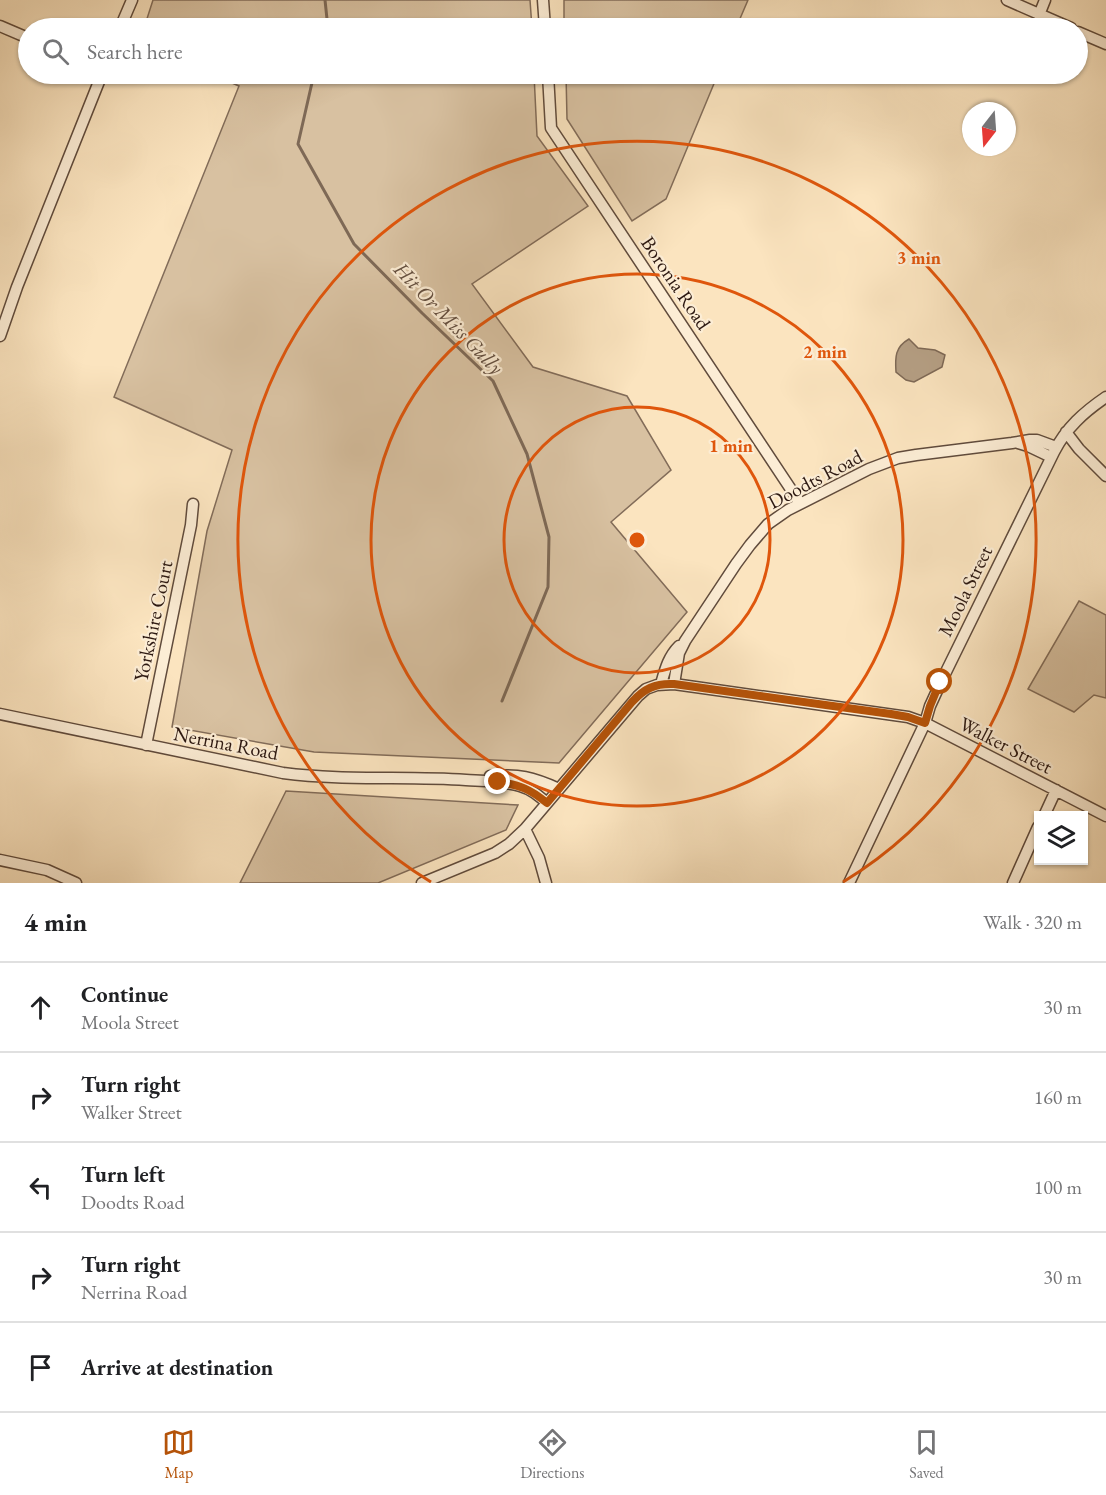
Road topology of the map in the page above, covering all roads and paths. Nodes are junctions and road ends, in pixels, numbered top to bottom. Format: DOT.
graph roads {
  1 [pos="132,0"];
  2 [pos="543,0"];
  3 [pos="1007,0"];
  4 [pos="1045,0"];
  5 [pos="1039,15"];
  6 [pos="124,18"];
  7 [pos="544,18"];
  8 [pos="1046,18"];
  9 [pos="0,26"];
  10 [pos="18,34"];
  11 [pos="1088,37"];
  12 [pos="1106,44"];
  13 [pos="98,84"];
  14 [pos="549,84"];
  15 [pos="0,336"];
  16 [pos="1106,397"];
  17 [pos="1066,432"];
  18 [pos="1012,443"];
  19 [pos="1056,447"];
  20 [pos="1051,457"];
  21 [pos="1106,476"];
  22 [pos="800,503"];
  23 [pos="193,504"];
  24 [pos="689,634"];
  25 [pos="662,684"];
  26 [pos="674,684"];
  27 [pos="0,714"];
  28 [pos="925,723"];
  29 [pos="146,745"];
  30 [pos="448,779"];
  31 [pos="559,789"];
  32 [pos="1056,790"];
  33 [pos="547,803"];
  34 [pos="1046,811"];
  35 [pos="1106,816"];
  36 [pos="525,829"];
  37 [pos="1034,836"];
  38 [pos="0,860"];
  39 [pos="76,883"];
  40 [pos="422,883"];
  41 [pos="546,883"];
  42 [pos="849,883"];
  43 [pos="1012,883"];
  1 -- 6 [label="street"];
  2 -- 7 [label="street"];
  3 -- 5 [label="street"];
  4 -- 5 [label="street"];
  5 -- 8 [label="street"];
  9 -- 10 [label="street"];
  11 -- 12 [label="street"];
  13 -- 15 [label="street"];
  14 -- 22 [label="street, Boronia Road"];
  16 -- 17 [label="street, Moola Street"];
  17 -- 19 [label="street, Moola Street"];
  17 -- 21 [label="street"];
  18 -- 19 [label="street, Doodts Road"];
  18 -- 20 [label="street, Doodts Road"];
  18 -- 22 [label="street, Doodts Road"];
  19 -- 20 [label="street, Moola Street"];
  20 -- 28 [label="street, Moola Street"];
  22 -- 24 [label="street, Doodts Road"];
  23 -- 29 [label="street, Yorkshire Court"];
  24 -- 25 [label="street, Doodts Road"];
  24 -- 26 [label="street, Doodts Road"];
  25 -- 26 [label="street"];
  25 -- 31 [label="street"];
  26 -- 28 [label="street, Walker Street"];
  27 -- 29 [label="street, Nerrina Road"];
  28 -- 32 [label="street, Walker Street"];
  28 -- 42 [label="street, Moola Street"];
  29 -- 30 [label="street, Nerrina Road"];
  30 -- 31 [label="street, Nerrina Road"];
  30 -- 33 [label="street, Nerrina Road"];
  31 -- 33 [label="street"];
  32 -- 34 [label="street"];
  32 -- 35 [label="street, Walker Street"];
  33 -- 36 [label="street"];
  36 -- 40 [label="street"];
  36 -- 41 [label="street"];
  37 -- 43 [label="street"];
  38 -- 39 [label="street"];
}
